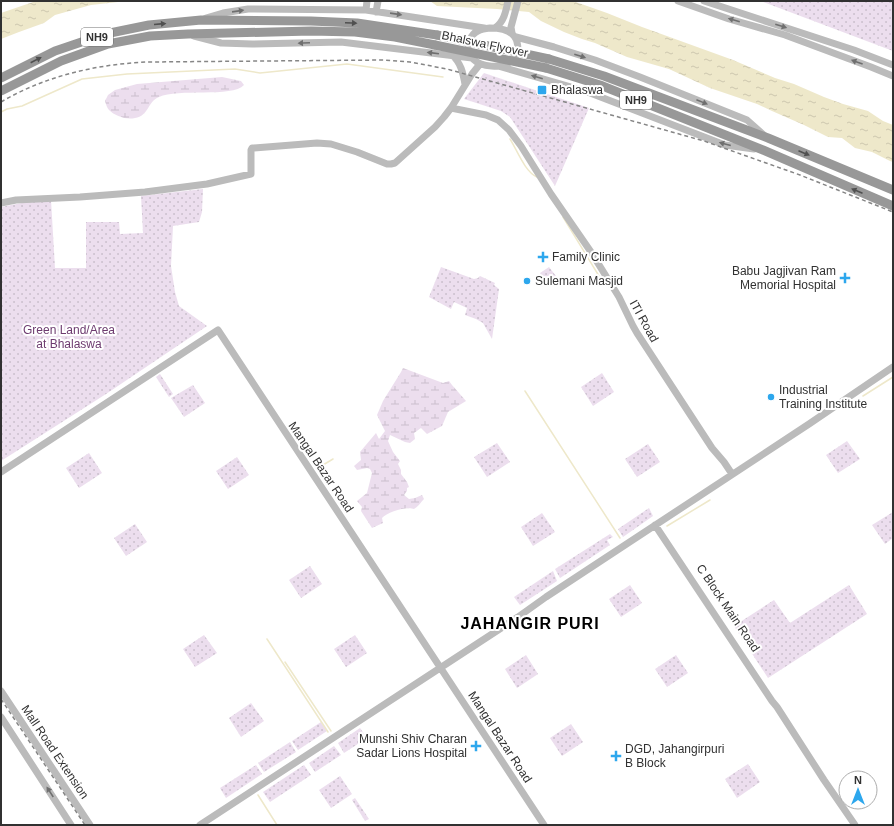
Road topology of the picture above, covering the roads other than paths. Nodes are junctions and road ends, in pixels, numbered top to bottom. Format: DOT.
graph roads {
  1 [pos="367,1"];
  2 [pos="378,1"];
  3 [pos="508,1"];
  4 [pos="518,1"];
  5 [pos="678,1"];
  6 [pos="704,1"];
  7 [pos="723,8"];
  8 [pos="366,10"];
  9 [pos="376,12"];
  10 [pos="720,16"];
  11 [pos="200,20"];
  12 [pos="484,28"];
  13 [pos="495,28"];
  14 [pos="188,34"];
  15 [pos="514,35"];
  16 [pos="452,55"];
  17 [pos="472,58"];
  18 [pos="480,64"];
  19 [pos="893,65"];
  20 [pos="498,66"];
  21 [pos="893,76"];
  22 [pos="1,78"];
  23 [pos="466,84"];
  24 [pos="1,91"];
  25 [pos="451,108"];
  26 [pos="768,138"];
  27 [pos="763,150"];
  28 [pos="893,190"];
  29 [pos="1,203"];
  30 [pos="893,206"];
  31 [pos="893,367"];
  32 [pos="3,470"];
  33 [pos="732,474"];
  34 [pos="656,524"];
  35 [pos="441,668"];
  36 [pos="1,691"];
  37 [pos="1,717"];
  38 [pos="71,825"];
  39 [pos="90,825"];
  40 [pos="200,825"];
  41 [pos="544,825"];
  42 [pos="855,825"];
  1 -- 8 [label="street"];
  2 -- 9 [label="street"];
  3 -- 13 [label="street"];
  4 -- 15 [label="street"];
  5 -- 10 [label="street"];
  6 -- 7 [label="street"];
  7 -- 10 [label="street"];
  7 -- 19 [label="street, one-way"];
  8 -- 9 [label="street"];
  11 -- 8 [label="street, one-way"];
  9 -- 12 [label="street, one-way"];
  21 -- 10 [label="street, one-way"];
  22 -- 11 [label="highway, NH9, one-way"];
  11 -- 26 [label="highway, Bhalswa Flyover / NH9, one-way, bridge"];
  12 -- 13 [label="street"];
  12 -- 17 [label="street"];
  13 -- 15 [label="street"];
  16 -- 14 [label="street, one-way"];
  14 -- 24 [label="highway, NH9"];
  14 -- 27 [label="highway, Bhalswa Flyover / NH9, bridge"];
  15 -- 20 [label="street"];
  15 -- 26 [label="street, one-way"];
  16 -- 17 [label="street"];
  16 -- 23 [label="street"];
  17 -- 18 [label="street"];
  18 -- 20 [label="street"];
  18 -- 23 [label="street"];
  27 -- 20 [label="street, one-way"];
  23 -- 25 [label="street"];
  25 -- 29 [label="street"];
  25 -- 33 [label="street, ITI Road"];
  26 -- 28 [label="highway, Bhalswa Flyover, one-way"];
  30 -- 27 [label="highway, NH9, one-way"];
  31 -- 33 [label="street"];
  32 -- 35 [label="street, Mangal Bazar Road"];
  33 -- 34 [label="street"];
  34 -- 35 [label="street"];
  34 -- 42 [label="street, C Block Main Road"];
  35 -- 40 [label="street"];
  35 -- 41 [label="street, Mangal Bazar Road"];
  36 -- 39 [label="street, Mall Road Extension"];
  38 -- 37 [label="street, Mall Road Extension, one-way"];
}
